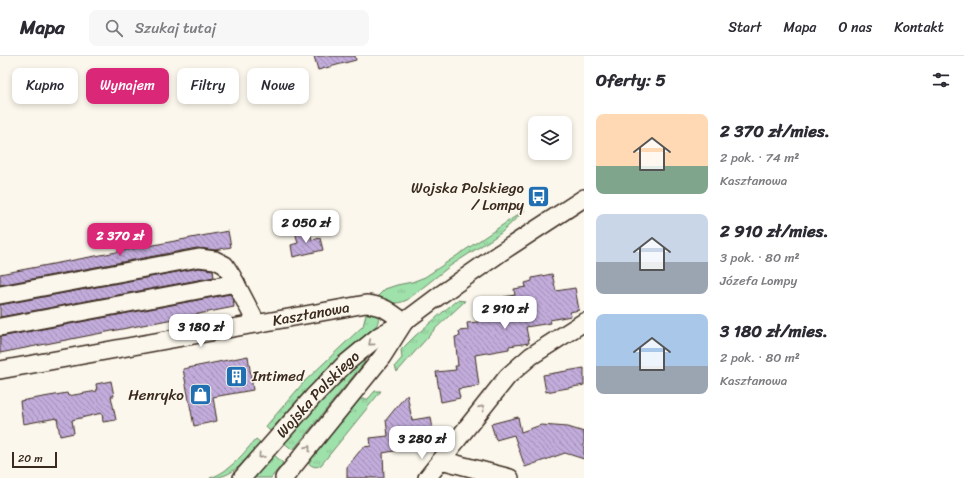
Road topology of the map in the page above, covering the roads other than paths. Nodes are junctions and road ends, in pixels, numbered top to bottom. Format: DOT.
graph roads {
  1 [pos="584,198"];
  2 [pos="236,284"];
  3 [pos="0,295"];
  4 [pos="404,322"];
  5 [pos="584,322"];
  6 [pos="257,324"];
  7 [pos="0,327"];
  8 [pos="0,370"];
  9 [pos="441,460"];
  10 [pos="286,476"];
  11 [pos="242,478"];
  12 [pos="427,478"];
  13 [pos="510,478"];
  1 -- 4 [label="street, Wojska Polskiego"];
  2 -- 3 [label="street"];
  2 -- 6 [label="street"];
  2 -- 7 [label="street"];
  4 -- 6 [label="street, Kasztanowa"];
  10 -- 4 [label="street, Wojska Polskiego, one-way"];
  4 -- 11 [label="street, Wojska Polskiego, one-way"];
  9 -- 5 [label="street, one-way"];
  6 -- 8 [label="street, Kasztanowa"];
  9 -- 12 [label="street"];
  9 -- 13 [label="street"];
}
